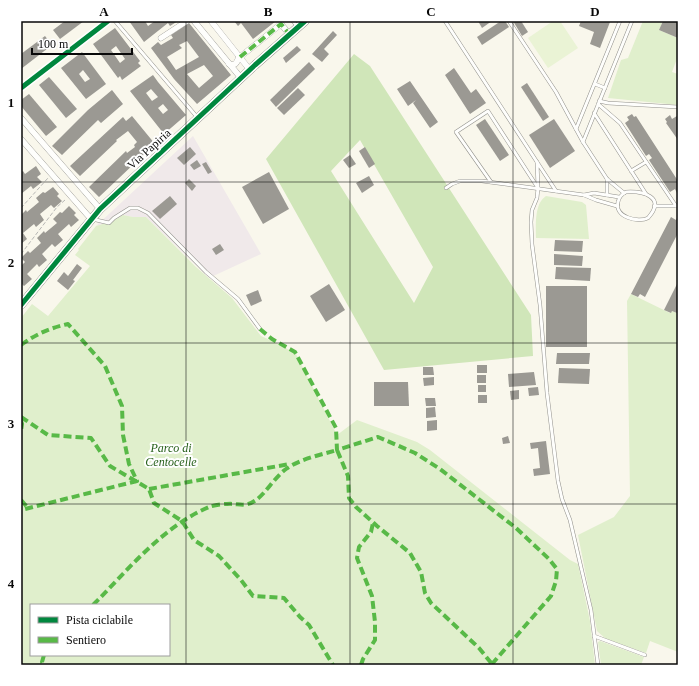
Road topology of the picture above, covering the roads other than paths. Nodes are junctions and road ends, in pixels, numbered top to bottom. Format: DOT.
graph roads {
  1 [pos="108,21"];
  2 [pos="115,21"];
  3 [pos="187,21"];
  4 [pos="194,21"];
  5 [pos="211,21"];
  6 [pos="306,21"];
  7 [pos="445,21"];
  8 [pos="509,21"];
  9 [pos="620,21"];
  10 [pos="632,21"];
  11 [pos="296,24"];
  12 [pos="290,35"];
  13 [pos="161,38"];
  14 [pos="239,57"];
  15 [pos="229,64"];
  16 [pos="250,70"];
  17 [pos="241,78"];
  18 [pos="595,84"];
  19 [pos="21,88"];
  20 [pos="605,88"];
  21 [pos="599,102"];
  22 [pos="678,107"];
  23 [pos="594,113"];
  24 [pos="21,118"];
  25 [pos="198,118"];
  26 [pos="576,129"];
  27 [pos="21,139"];
  28 [pos="583,142"];
  29 [pos="537,162"];
  30 [pos="646,162"];
  31 [pos="631,171"];
  32 [pos="607,179"];
  33 [pos="491,182"];
  34 [pos="446,188"];
  35 [pos="538,188"];
  36 [pos="556,191"];
  37 [pos="624,193"];
  38 [pos="646,194"];
  39 [pos="584,195"];
  40 [pos="607,195"];
  41 [pos="619,198"];
  42 [pos="617,206"];
  43 [pos="654,206"];
  44 [pos="677,206"];
  45 [pos="100,209"];
  46 [pos="91,219"];
  47 [pos="21,305"];
  48 [pos="260,329"];
  49 [pos="594,636"];
  50 [pos="645,655"];
  51 [pos="598,665"];
  1 -- 19 [label="street"];
  2 -- 25 [label="lane"];
  3 -- 13 [label="street"];
  4 -- 15 [label="street"];
  5 -- 14 [label="street"];
  6 -- 11 [label="street, Via Papiria"];
  7 -- 29 [label="lane"];
  8 -- 26 [label="lane"];
  9 -- 18 [label="lane"];
  10 -- 20 [label="lane"];
  11 -- 12 [label="street, Via Papiria"];
  12 -- 14 [label="street"];
  12 -- 16 [label="street, Via Papiria"];
  14 -- 15 [label="street"];
  14 -- 16 [label="street"];
  15 -- 17 [label="street"];
  16 -- 17 [label="street, Via Papiria"];
  17 -- 25 [label="street, Via Papiria"];
  18 -- 20 [label="lane"];
  18 -- 26 [label="lane"];
  20 -- 21 [label="lane"];
  21 -- 22 [label="lane"];
  21 -- 23 [label="lane"];
  21 -- 30 [label="lane"];
  23 -- 28 [label="lane"];
  23 -- 31 [label="lane"];
  24 -- 45 [label="street"];
  25 -- 45 [label="street, Via Papiria"];
  26 -- 28 [label="lane"];
  27 -- 46 [label="street"];
  28 -- 32 [label="lane"];
  29 -- 35 [label="lane"];
  29 -- 36 [label="lane"];
  30 -- 31 [label="lane"];
  30 -- 44 [label="lane"];
  31 -- 38 [label="lane"];
  32 -- 37 [label="lane"];
  32 -- 40 [label="lane"];
  33 -- 34 [label="lane"];
  33 -- 35 [label="lane"];
  33 -- 35 [label="lane"];
  35 -- 36 [label="lane"];
  35 -- 49 [label="lane"];
  36 -- 39 [label="lane"];
  37 -- 38 [label="lane"];
  37 -- 41 [label="lane"];
  38 -- 43 [label="lane"];
  39 -- 40 [label="lane"];
  39 -- 42 [label="lane"];
  40 -- 41 [label="lane"];
  41 -- 42 [label="lane"];
  42 -- 43 [label="lane"];
  43 -- 44 [label="lane"];
  45 -- 46 [label="street, Via Papiria"];
  46 -- 47 [label="street, Via Papiria"];
  46 -- 48 [label="lane"];
  49 -- 50 [label="lane"];
  49 -- 51 [label="lane"];
}
